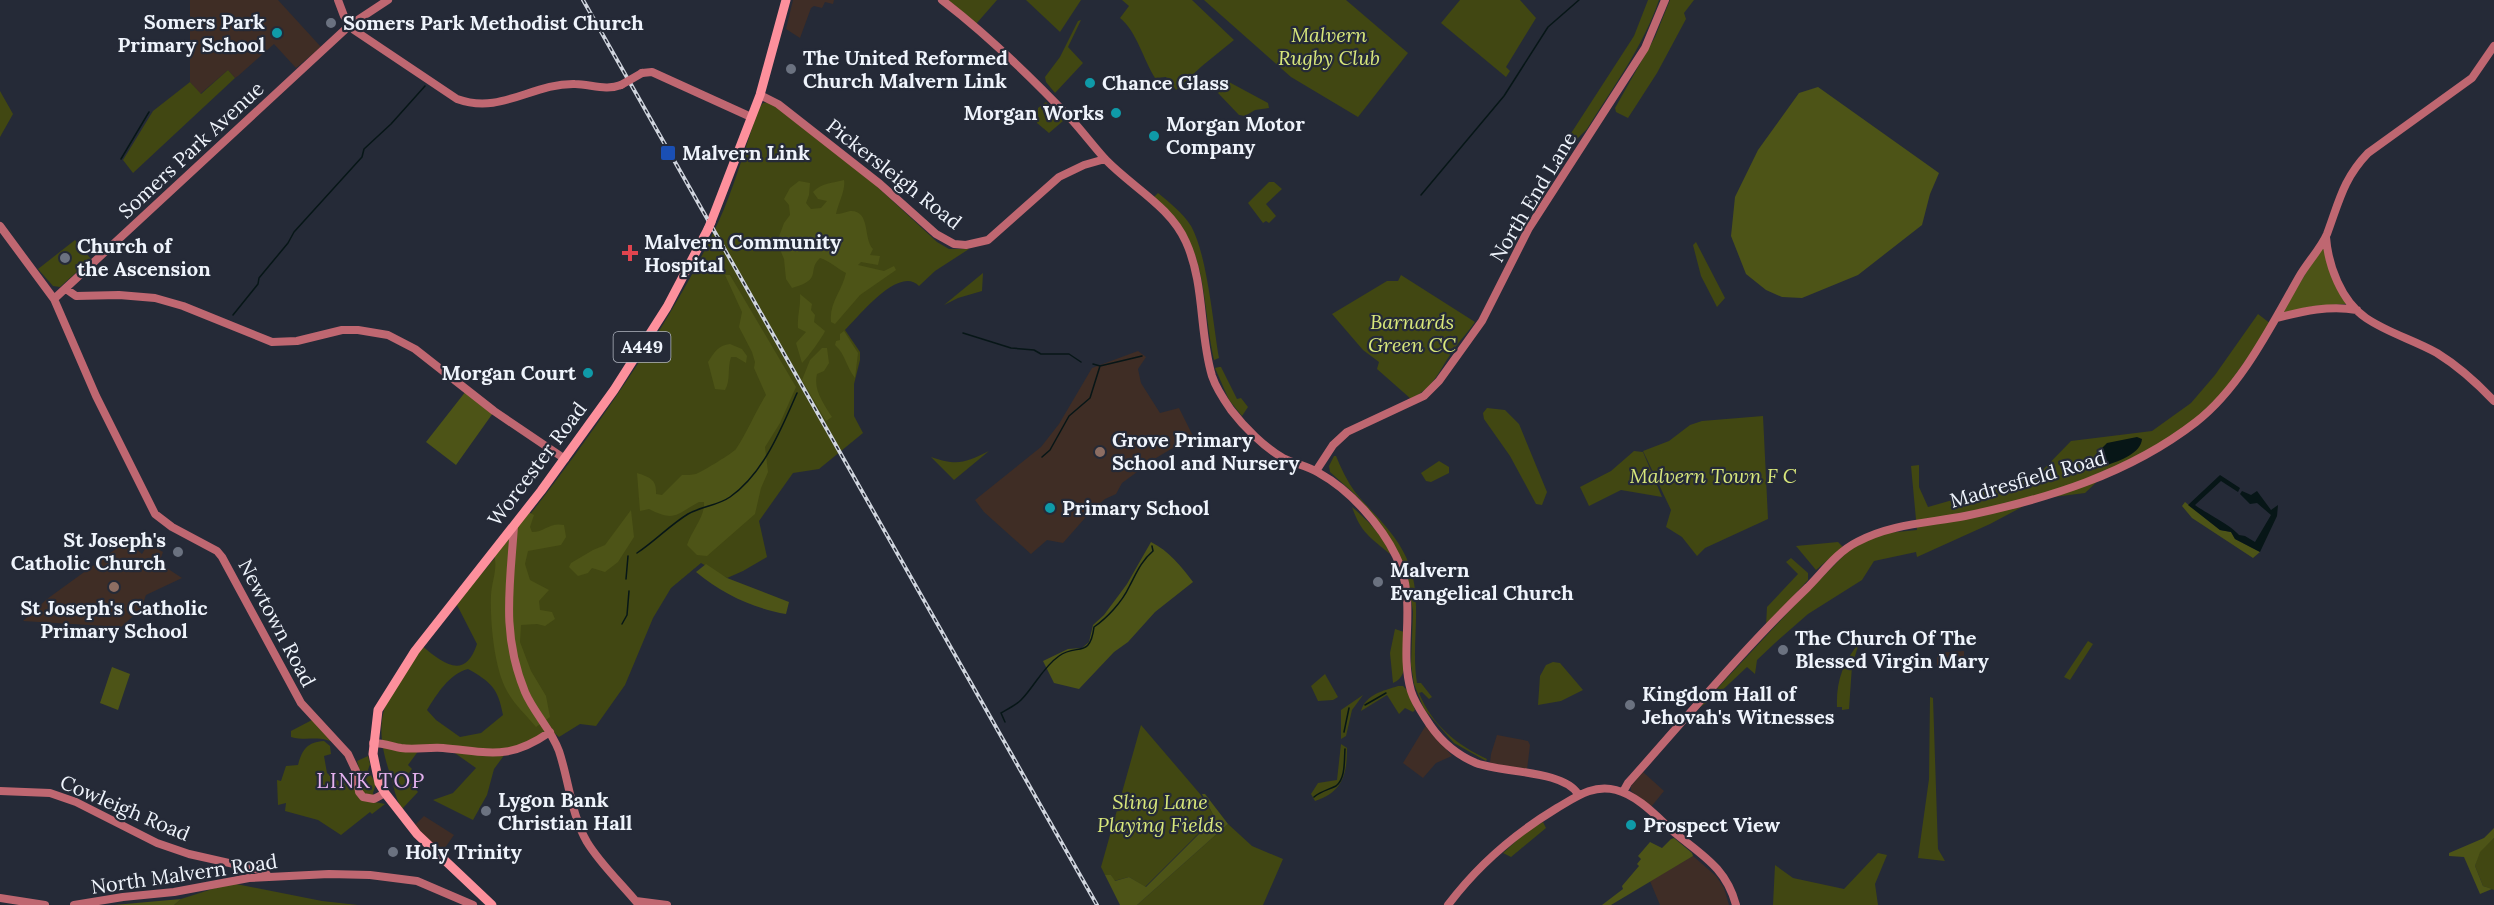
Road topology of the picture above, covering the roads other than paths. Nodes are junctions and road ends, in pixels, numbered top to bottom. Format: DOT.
graph roads {
  1 [pos="338,0"];
  2 [pos="388,0"];
  3 [pos="786,0"];
  4 [pos="942,0"];
  5 [pos="1665,0"];
  6 [pos="350,25"];
  7 [pos="2494,46"];
  8 [pos="760,94"];
  9 [pos="751,117"];
  10 [pos="1105,159"];
  11 [pos="0,225"];
  12 [pos="2326,237"];
  13 [pos="66,289"];
  14 [pos="54,299"];
  15 [pos="2357,310"];
  16 [pos="2277,318"];
  17 [pos="2494,401"];
  18 [pos="565,459"];
  19 [pos="1316,471"];
  20 [pos="514,526"];
  21 [pos="550,732"];
  22 [pos="373,743"];
  23 [pos="0,792"];
  24 [pos="1623,792"];
  25 [pos="385,793"];
  26 [pos="1578,794"];
  27 [pos="268,877"];
  28 [pos="0,898"];
  29 [pos="638,903"];
  30 [pos="45,905"];
  31 [pos="74,905"];
  32 [pos="473,905"];
  33 [pos="492,905"];
  34 [pos="667,905"];
  35 [pos="1448,905"];
  36 [pos="1736,905"];
  1 -- 6 [label="street"];
  2 -- 6 [label="street, Somers Park Avenue"];
  3 -- 8 [label="highway, Worcester Road / A449"];
  4 -- 10 [label="street"];
  5 -- 19 [label="street, North End Lane"];
  6 -- 9 [label="street, bridge"];
  6 -- 13 [label="street, Somers Park Avenue"];
  7 -- 12 [label="street, Madresfield Road"];
  8 -- 9 [label="highway, Worcester Road / A449"];
  8 -- 10 [label="street, Pickersleigh Road"];
  9 -- 18 [label="highway, Worcester Road / A449"];
  10 -- 19 [label="street"];
  11 -- 14 [label="street"];
  12 -- 15 [label="street"];
  12 -- 16 [label="street, Madresfield Road"];
  13 -- 14 [label="street, Somers Park Avenue"];
  13 -- 18 [label="street"];
  14 -- 25 [label="street, Newtown Road"];
  15 -- 16 [label="street"];
  15 -- 17 [label="street"];
  16 -- 24 [label="street, Madresfield Road"];
  18 -- 20 [label="highway, Worcester Road / A449"];
  19 -- 26 [label="street"];
  20 -- 21 [label="street"];
  20 -- 22 [label="highway, Worcester Road / A449"];
  21 -- 22 [label="street"];
  21 -- 29 [label="street"];
  22 -- 25 [label="highway, Worcester Road / A449"];
  23 -- 27 [label="street, Cowleigh Road"];
  24 -- 26 [label="street"];
  24 -- 36 [label="street"];
  25 -- 33 [label="highway, Worcester Road / A449"];
  26 -- 35 [label="street"];
  27 -- 31 [label="street, North Malvern Road"];
  27 -- 32 [label="street, North Malvern Road"];
  28 -- 30 [label="street"];
  29 -- 34 [label="street"];
}
